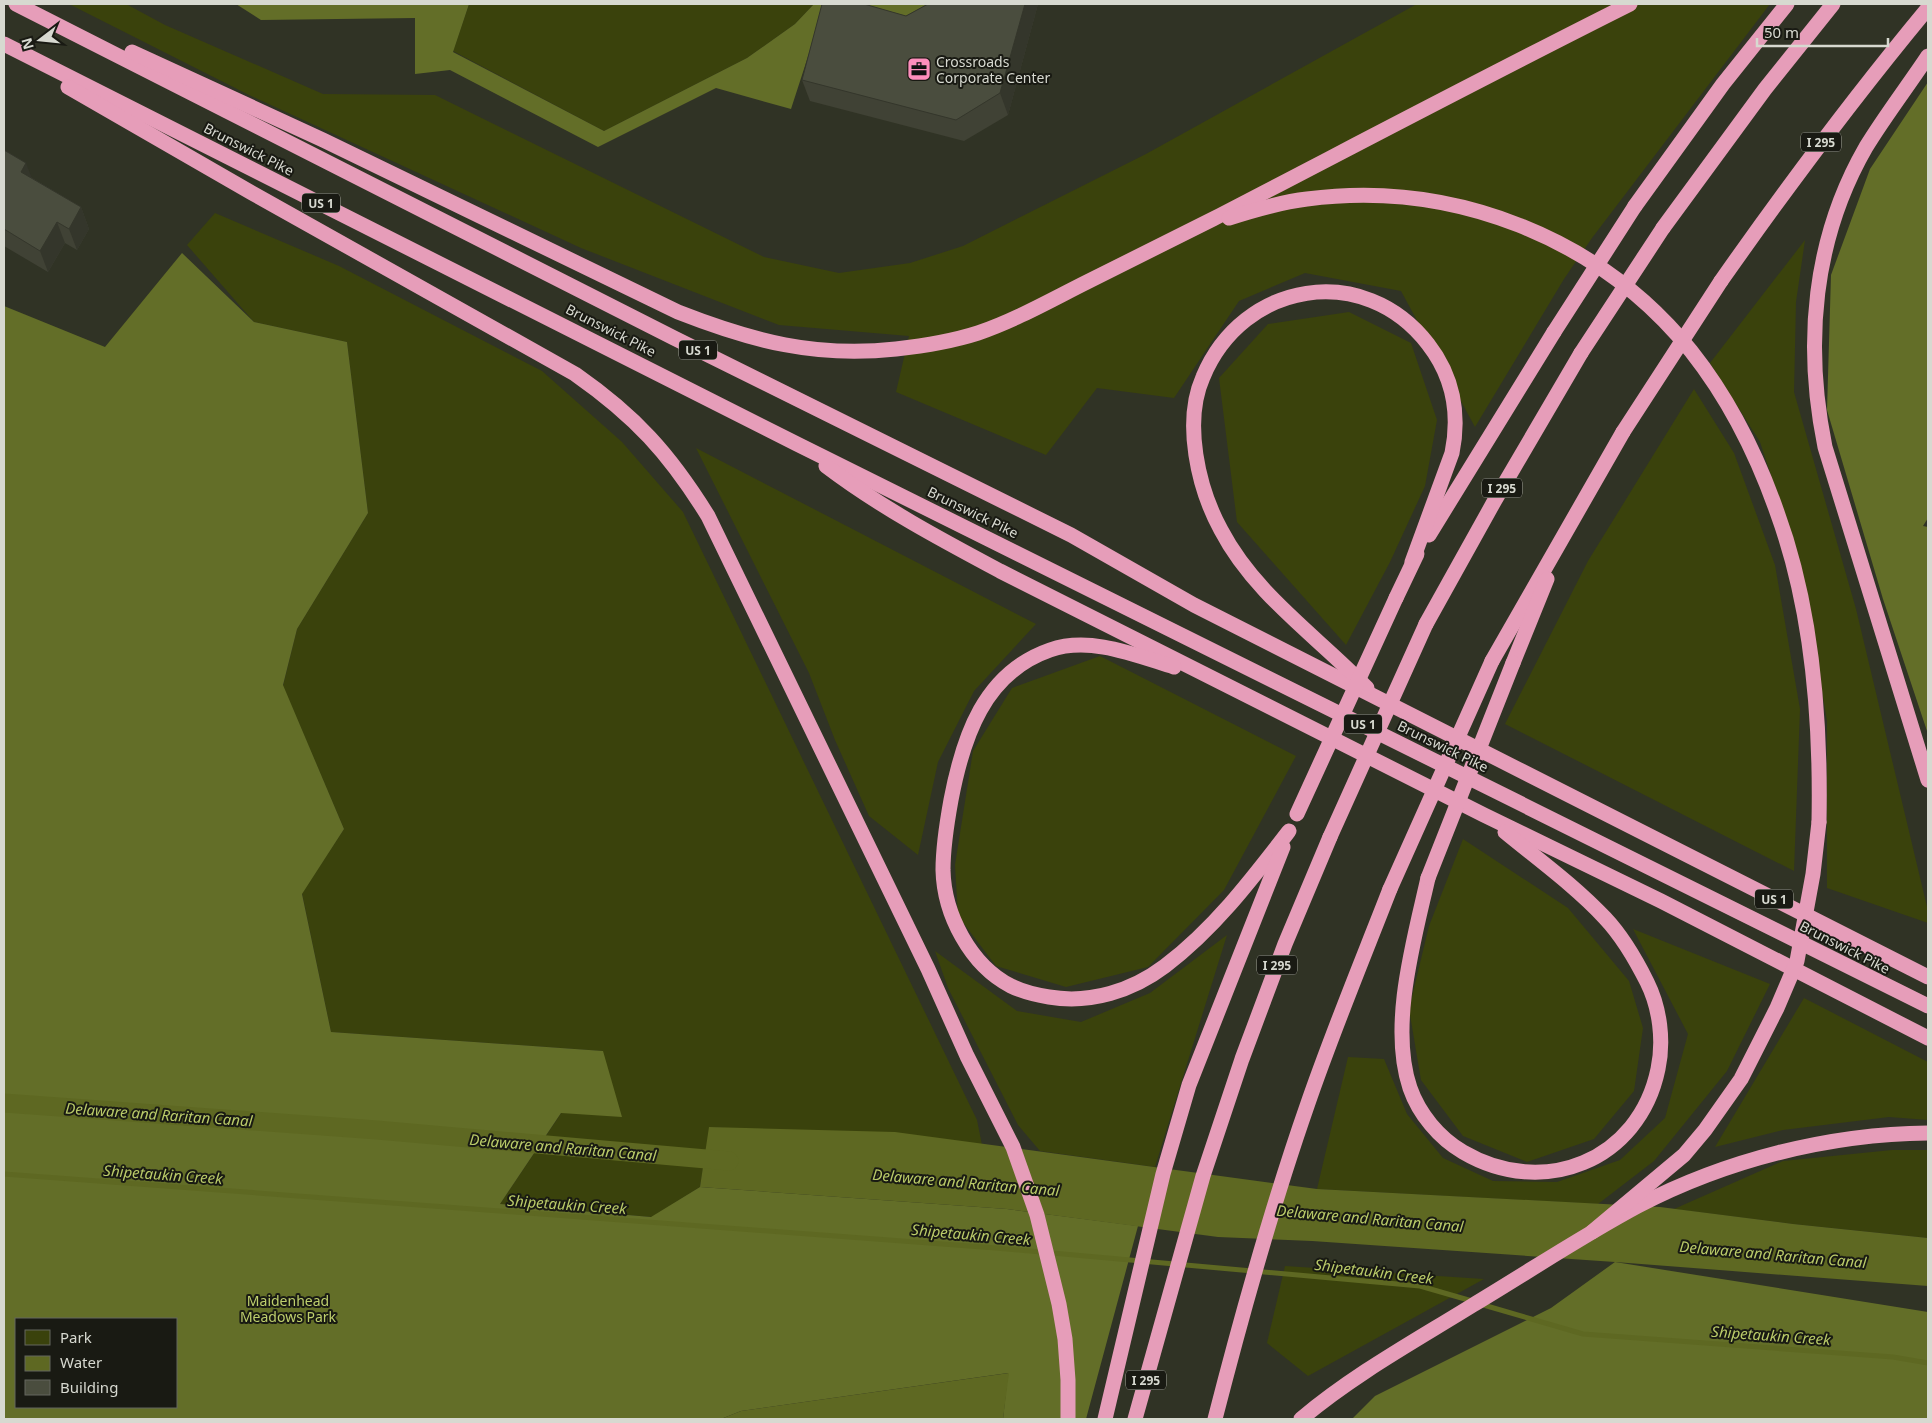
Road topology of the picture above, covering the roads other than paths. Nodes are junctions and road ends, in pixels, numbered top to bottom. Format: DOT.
graph roads {
  1 [pos="16,4"];
  2 [pos="28,4"];
  3 [pos="1630,4"];
  4 [pos="1786,4"];
  5 [pos="1833,4"];
  6 [pos="1928,8"];
  7 [pos="4,44"];
  8 [pos="4,50"];
  9 [pos="1928,56"];
  10 [pos="1187,232"];
  11 [pos="797,444"];
  12 [pos="1573,518"];
  13 [pos="1412,562"];
  14 [pos="1213,678"];
  15 [pos="1378,700"];
  16 [pos="1928,780"];
  17 [pos="1484,815"];
  18 [pos="1289,830"];
  19 [pos="1928,977"];
  20 [pos="1928,1006"];
  21 [pos="1928,1038"];
  22 [pos="1928,1133"];
  23 [pos="1592,1232"];
  24 [pos="1068,1419"];
  25 [pos="1105,1419"];
  26 [pos="1135,1419"];
  27 [pos="1215,1419"];
  28 [pos="1301,1419"];
  1 -- 15 [label="highway, Brunswick Pike / US 1"];
  2 -- 10 [label="highway"];
  3 -- 10 [label="highway"];
  4 -- 13 [label="highway, bridge"];
  5 -- 26 [label="highway, I 295, bridge"];
  6 -- 12 [label="highway, I 295, bridge"];
  7 -- 11 [label="highway, Brunswick Pike / US 1"];
  8 -- 24 [label="highway"];
  9 -- 16 [label="highway"];
  10 -- 23 [label="highway, bridge"];
  11 -- 14 [label="highway"];
  11 -- 20 [label="highway, Brunswick Pike / US 1"];
  12 -- 17 [label="highway, bridge"];
  12 -- 27 [label="highway, I 295, bridge"];
  13 -- 15 [label="highway"];
  13 -- 18 [label="highway, bridge"];
  14 -- 17 [label="highway"];
  14 -- 18 [label="highway"];
  15 -- 19 [label="highway, Brunswick Pike / US 1"];
  17 -- 21 [label="highway"];
  18 -- 25 [label="highway"];
  22 -- 23 [label="highway, bridge"];
  23 -- 28 [label="highway"];
}
